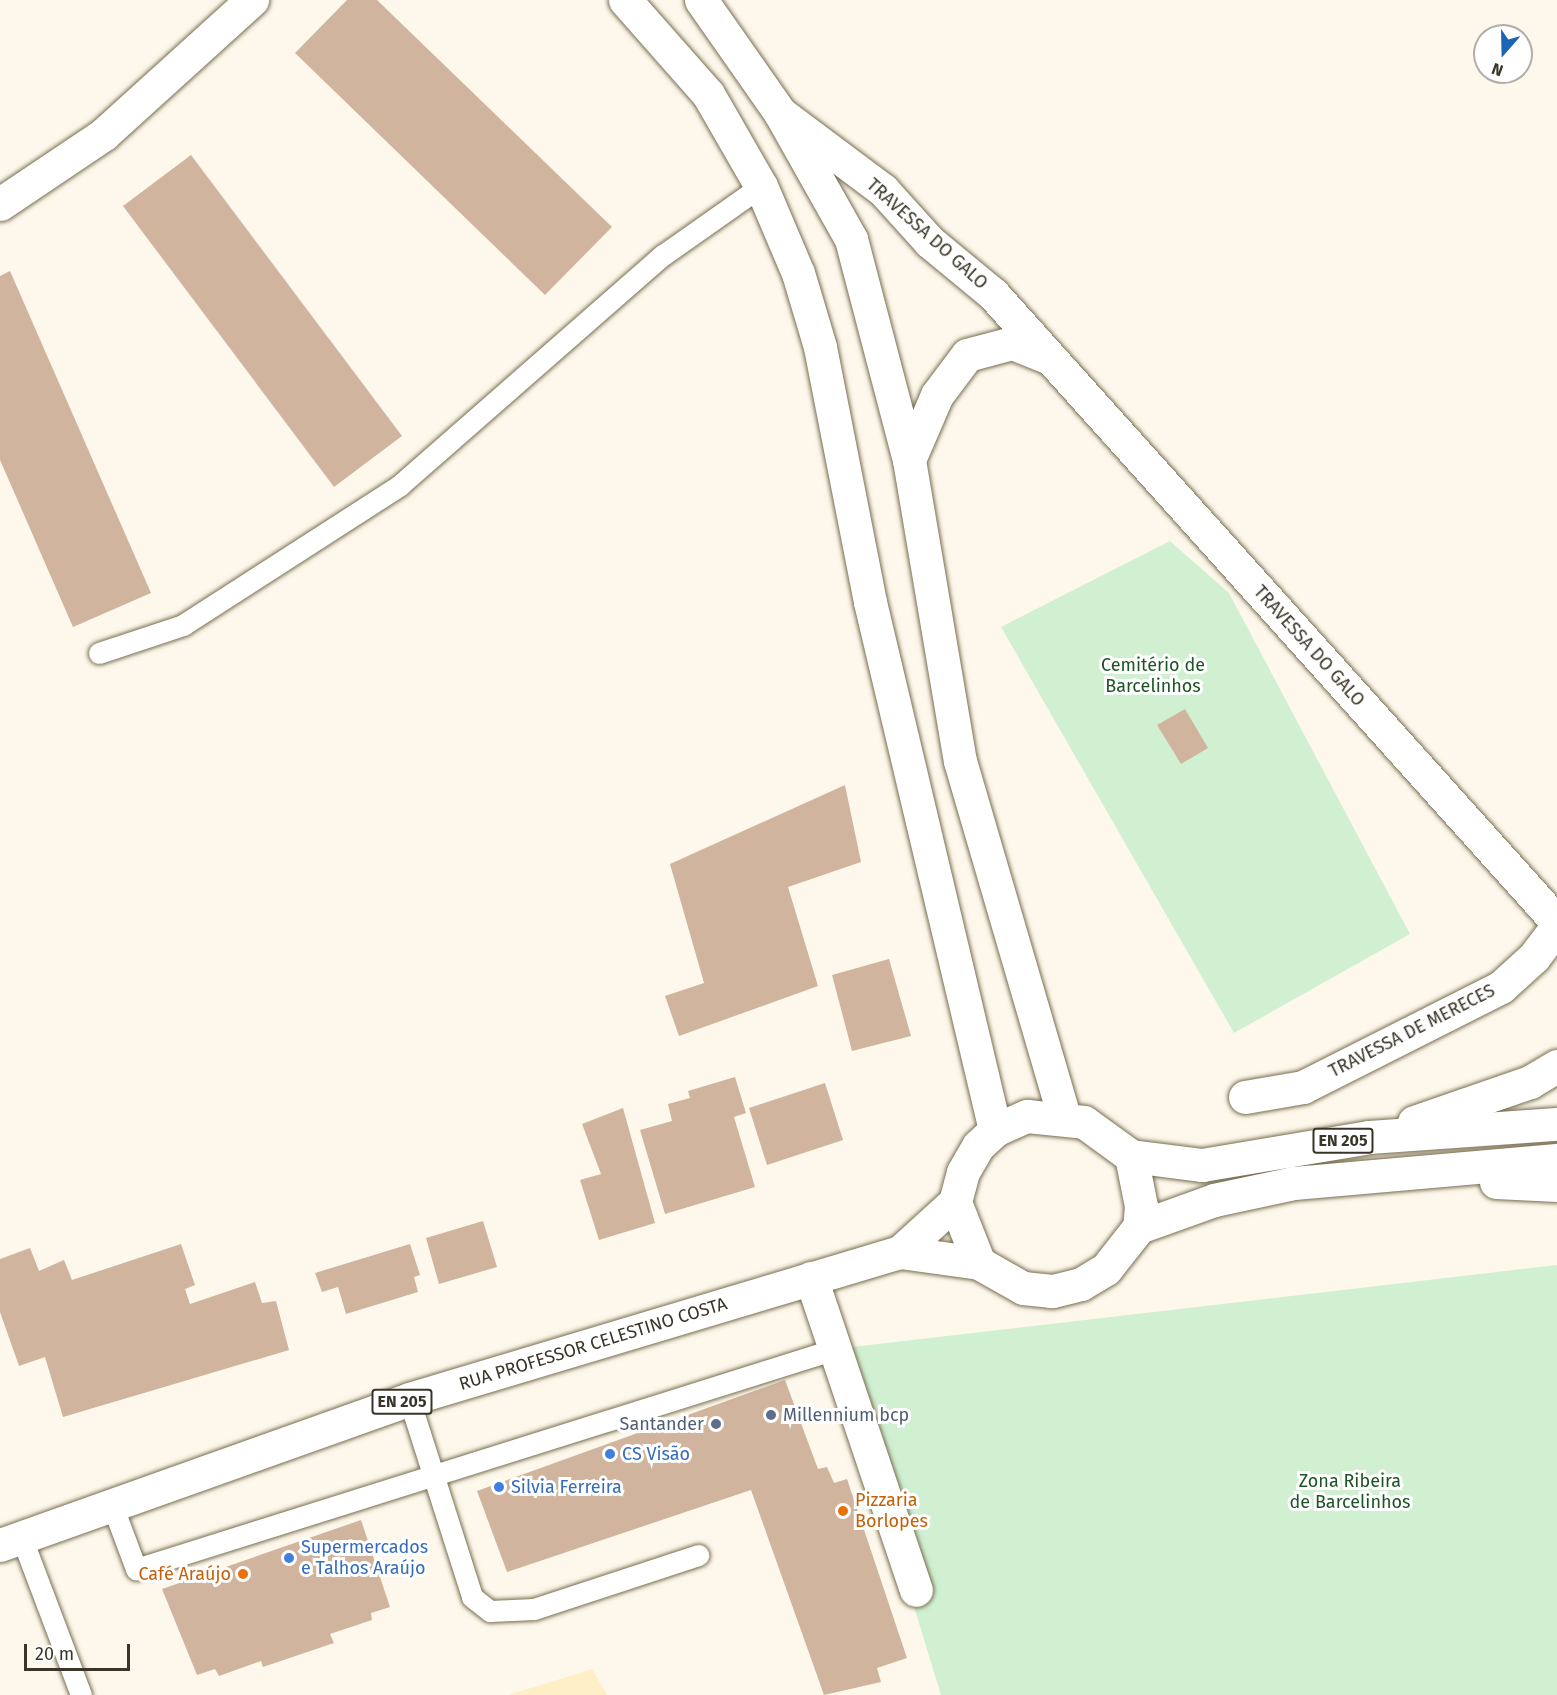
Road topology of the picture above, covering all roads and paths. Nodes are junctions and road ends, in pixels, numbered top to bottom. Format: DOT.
graph roads {
  1 [pos="252,0"];
  2 [pos="625,0"];
  3 [pos="701,0"];
  4 [pos="780,113"];
  5 [pos="761,186"];
  6 [pos="0,204"];
  7 [pos="1063,368"];
  8 [pos="909,460"];
  9 [pos="99,652"];
  10 [pos="1557,924"];
  11 [pos="1557,1066"];
  12 [pos="1245,1097"];
  13 [pos="1064,1116"];
  14 [pos="1557,1124"];
  15 [pos="995,1130"];
  16 [pos="1369,1137"];
  17 [pos="1131,1156"];
  18 [pos="1557,1160"];
  19 [pos="1460,1165"];
  20 [pos="1557,1185"];
  21 [pos="955,1202"];
  22 [pos="1139,1227"];
  23 [pos="900,1252"];
  24 [pos="979,1263"];
  25 [pos="811,1278"];
  26 [pos="835,1349"];
  27 [pos="409,1399"];
  28 [pos="434,1479"];
  29 [pos="111,1502"];
  30 [pos="10,1541"];
  31 [pos="698,1555"];
  32 [pos="916,1590"];
  33 [pos="81,1695"];
  1 -- 6 [label="main road"];
  2 -- 5 [label="main road"];
  3 -- 4 [label="main road"];
  4 -- 7 [label="main road, TRAVESSA DO GALO"];
  4 -- 8 [label="main road"];
  5 -- 9 [label="lane"];
  5 -- 15 [label="main road"];
  7 -- 8 [label="main road, TRAVESSA DO GALO"];
  7 -- 10 [label="main road, TRAVESSA DO GALO"];
  8 -- 13 [label="main road"];
  10 -- 12 [label="main road, TRAVESSA DE MERECES"];
  11 -- 16 [label="main road"];
  13 -- 15 [label="main road"];
  13 -- 17 [label="main road"];
  14 -- 16 [label="main road, EN 205"];
  15 -- 21 [label="main road"];
  16 -- 17 [label="main road, EN 205"];
  17 -- 22 [label="main road"];
  18 -- 19 [label="main road, EN 205"];
  19 -- 20 [label="main road"];
  19 -- 22 [label="main road, EN 205"];
  21 -- 23 [label="main road"];
  21 -- 24 [label="main road"];
  22 -- 24 [label="main road"];
  23 -- 24 [label="main road, RUA PROFESSOR CELESTINO COSTA / EN 205"];
  23 -- 25 [label="main road, RUA PROFESSOR CELESTINO COSTA / EN 205"];
  25 -- 26 [label="main road"];
  25 -- 27 [label="main road, RUA PROFESSOR CELESTINO COSTA / EN 205"];
  26 -- 28 [label="lane"];
  26 -- 32 [label="main road"];
  27 -- 28 [label="lane"];
  27 -- 29 [label="main road, RUA PROFESSOR CELESTINO COSTA / EN 205"];
  28 -- 29 [label="lane"];
  28 -- 31 [label="lane"];
  29 -- 30 [label="main road, RUA PROFESSOR CELESTINO COSTA / EN 205"];
  30 -- 33 [label="lane"];
}
